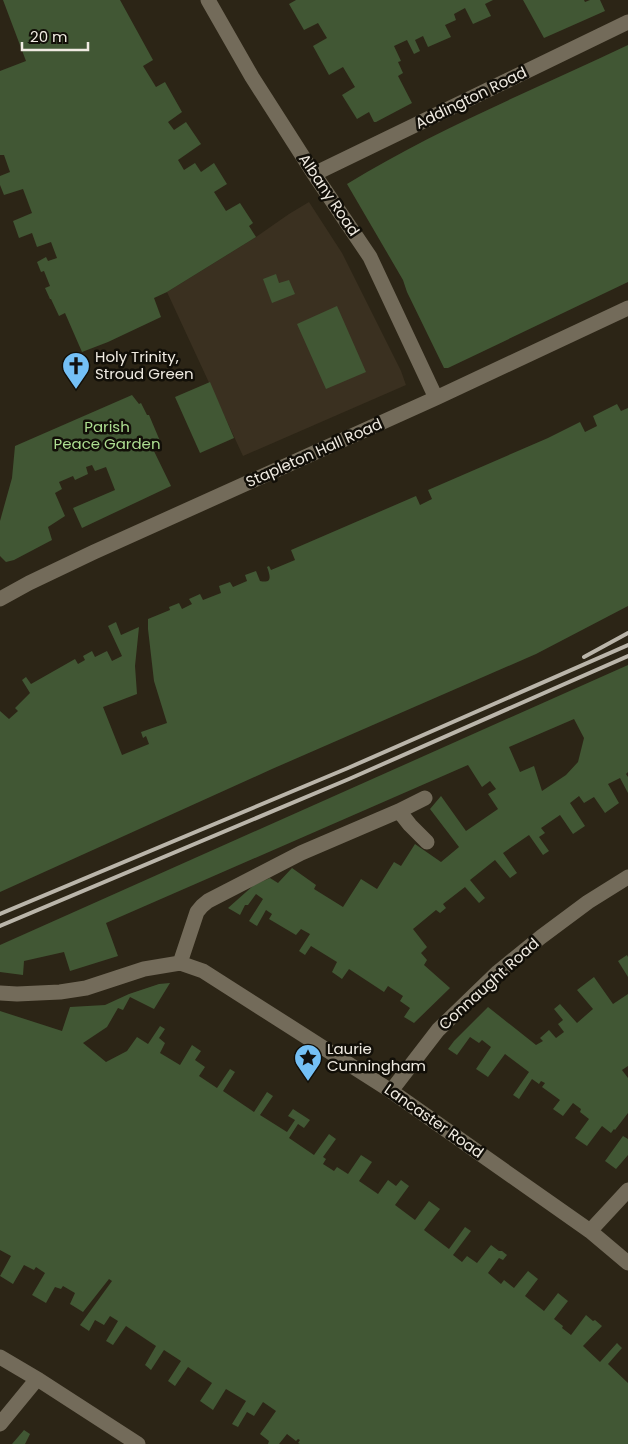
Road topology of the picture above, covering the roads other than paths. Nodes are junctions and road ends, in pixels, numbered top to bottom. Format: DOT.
graph roads {
  1 [pos="208,0"];
  2 [pos="628,22"];
  3 [pos="314,174"];
  4 [pos="628,308"];
  5 [pos="436,398"];
  6 [pos="0,599"];
  7 [pos="425,798"];
  8 [pos="399,811"];
  9 [pos="427,842"];
  10 [pos="628,877"];
  11 [pos="180,963"];
  12 [pos="0,993"];
  13 [pos="391,1091"];
  14 [pos="628,1190"];
  15 [pos="590,1231"];
  16 [pos="628,1263"];
  17 [pos="0,1357"];
  18 [pos="37,1379"];
  19 [pos="0,1424"];
  20 [pos="138,1444"];
  1 -- 3 [label="street, Albany Road"];
  2 -- 3 [label="street, Addington Road"];
  3 -- 5 [label="street, Albany Road"];
  4 -- 5 [label="street, Stapleton Hall Road"];
  5 -- 6 [label="street, Stapleton Hall Road"];
  7 -- 8 [label="street"];
  8 -- 9 [label="street"];
  8 -- 11 [label="street"];
  10 -- 13 [label="street, Connaught Road"];
  11 -- 12 [label="street, Lancaster Road"];
  11 -- 13 [label="street, Lancaster Road"];
  13 -- 15 [label="street, Lancaster Road"];
  14 -- 15 [label="street"];
  15 -- 16 [label="street, Lancaster Road"];
  17 -- 18 [label="street"];
  18 -- 19 [label="street"];
  18 -- 20 [label="street"];
}
